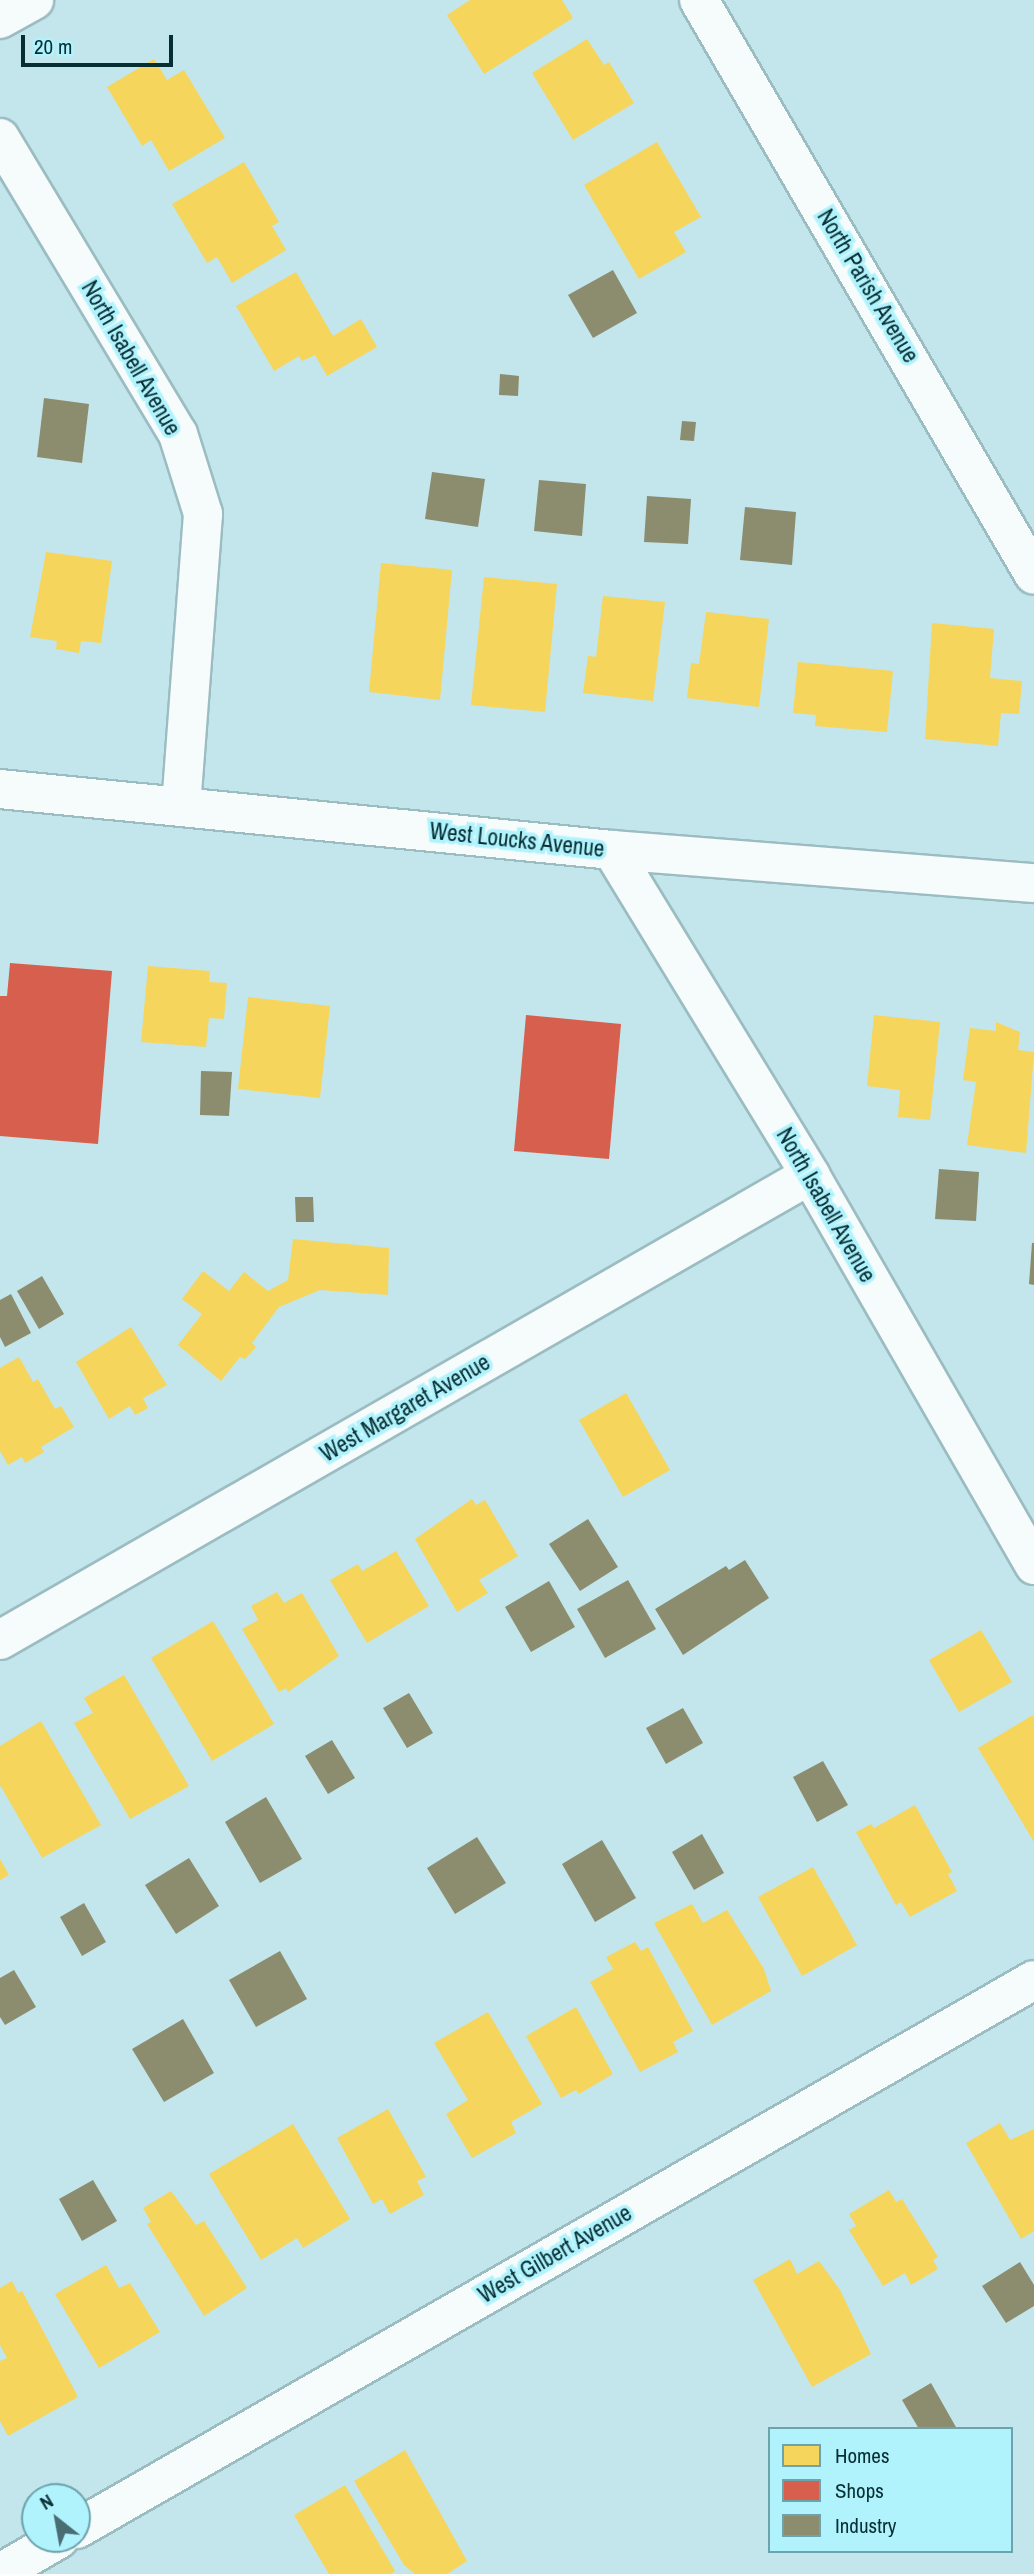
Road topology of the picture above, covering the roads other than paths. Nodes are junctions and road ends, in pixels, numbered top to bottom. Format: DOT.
graph roads {
  1 [pos="34,0"];
  2 [pos="699,0"];
  3 [pos="0,19"];
  4 [pos="0,138"];
  5 [pos="1034,575"];
  6 [pos="0,789"];
  7 [pos="181,806"];
  8 [pos="612,850"];
  9 [pos="1034,883"];
  10 [pos="810,1175"];
  11 [pos="1034,1565"];
  12 [pos="0,1640"];
  13 [pos="1034,1980"];
  14 [pos="91,2521"];
  15 [pos="35,2553"];
  16 [pos="0,2573"];
  1 -- 3 [label="street"];
  2 -- 5 [label="street, North Parish Avenue"];
  4 -- 7 [label="street, North Isabell Avenue"];
  6 -- 7 [label="street, West Loucks Avenue"];
  7 -- 8 [label="street, West Loucks Avenue"];
  8 -- 9 [label="street, West Loucks Avenue"];
  8 -- 10 [label="street, North Isabell Avenue"];
  10 -- 11 [label="street, North Isabell Avenue"];
  10 -- 12 [label="street, West Margaret Avenue"];
  13 -- 14 [label="street, West Gilbert Avenue"];
  15 -- 16 [label="street"];
}
